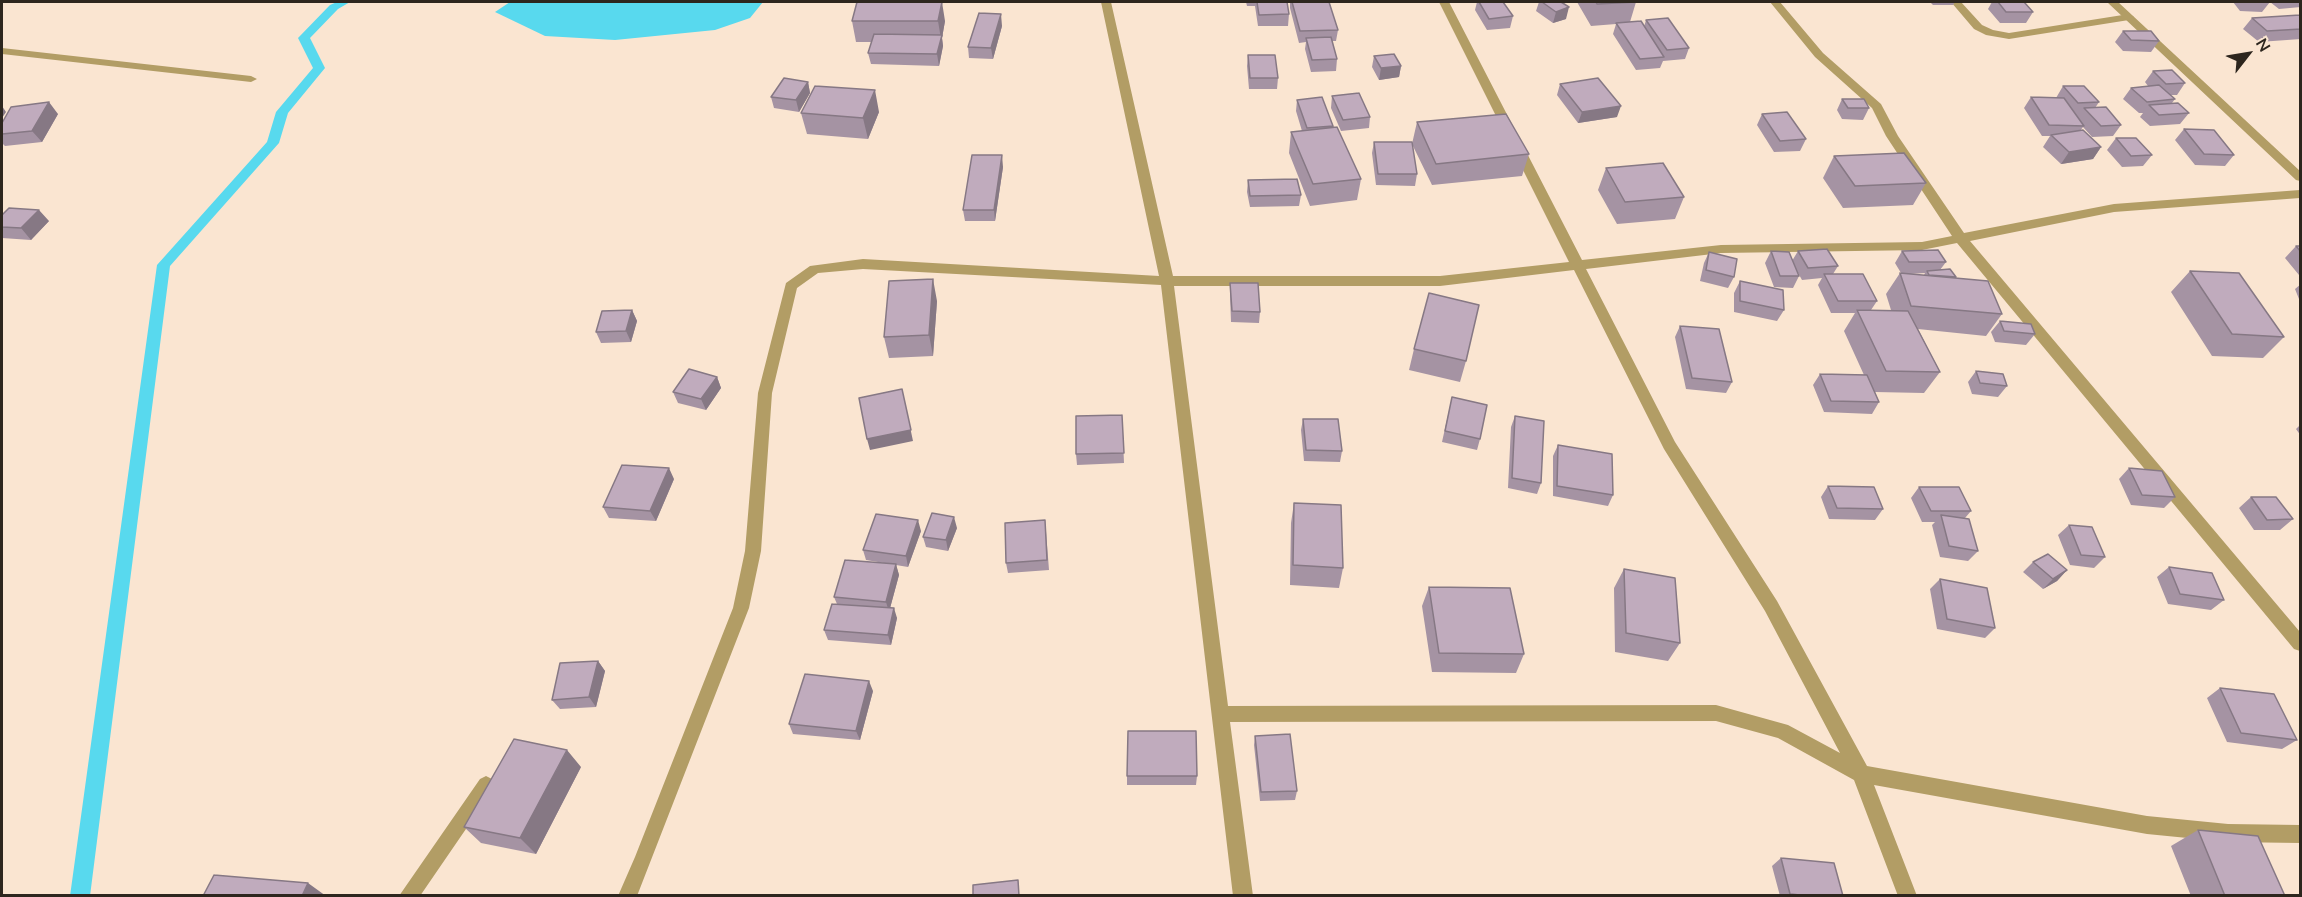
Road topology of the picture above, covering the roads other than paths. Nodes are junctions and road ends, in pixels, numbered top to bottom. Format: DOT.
graph roads {
  1 [pos="1106,2"];
  2 [pos="1444,2"];
  3 [pos="1775,2"];
  4 [pos="1956,2"];
  5 [pos="2112,2"];
  6 [pos="2129,18"];
  7 [pos="2,51"];
  8 [pos="251,79"];
  9 [pos="2301,177"];
  10 [pos="2301,194"];
  11 [pos="1961,239"];
  12 [pos="1579,267"];
  13 [pos="1167,281"];
  14 [pos="2301,644"];
  15 [pos="1220,714"];
  16 [pos="1861,774"];
  17 [pos="486,784"];
  18 [pos="2301,834"];
  19 [pos="408,896"];
  20 [pos="627,896"];
  21 [pos="1244,896"];
  22 [pos="1908,896"];
  1 -- 13 [label="street"];
  2 -- 12 [label="street"];
  3 -- 11 [label="street"];
  4 -- 6 [label="street"];
  5 -- 6 [label="street"];
  6 -- 9 [label="street"];
  7 -- 8 [label="street"];
  10 -- 11 [label="street"];
  11 -- 12 [label="street"];
  11 -- 14 [label="street"];
  12 -- 13 [label="street"];
  12 -- 16 [label="street"];
  13 -- 15 [label="street"];
  13 -- 20 [label="street"];
  15 -- 16 [label="street"];
  15 -- 21 [label="street"];
  16 -- 18 [label="street"];
  16 -- 22 [label="street"];
  17 -- 19 [label="street"];
}
